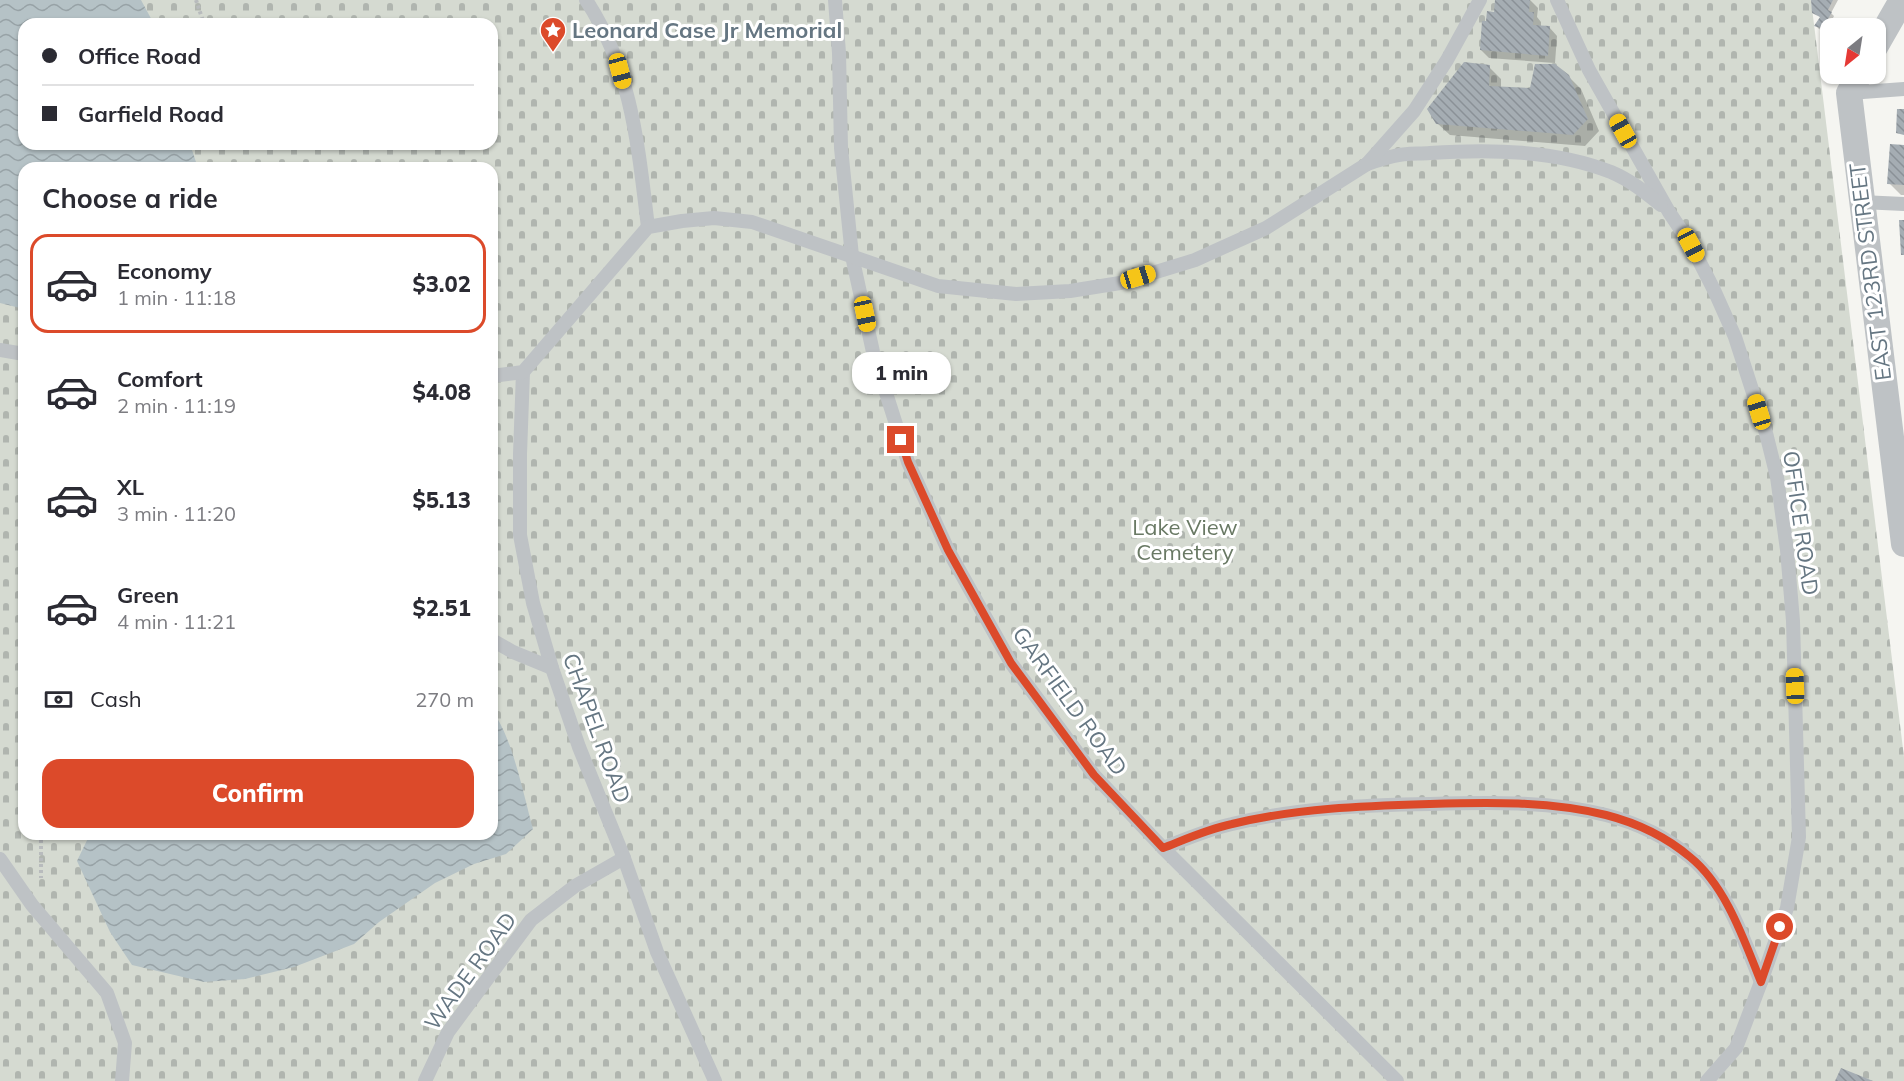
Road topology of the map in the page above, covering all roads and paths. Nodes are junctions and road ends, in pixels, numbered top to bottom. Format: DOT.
graph roads {
  1 [pos="196,0"];
  2 [pos="586,0"];
  3 [pos="835,0"];
  4 [pos="1480,0"];
  5 [pos="1557,0"];
  6 [pos="1902,0"];
  7 [pos="202,18"];
  8 [pos="1886,28"];
  9 [pos="1854,84"];
  10 [pos="1862,84"];
  11 [pos="1904,89"];
  12 [pos="1367,164"];
  13 [pos="1862,202"];
  14 [pos="1904,204"];
  15 [pos="1669,212"];
  16 [pos="648,227"];
  17 [pos="852,256"];
  18 [pos="0,350"];
  19 [pos="18,353"];
  20 [pos="523,372"];
  21 [pos="498,375"];
  22 [pos="1904,544"];
  23 [pos="498,643"];
  24 [pos="552,668"];
  25 [pos="41,840"];
  26 [pos="1163,848"];
  27 [pos="624,858"];
  28 [pos="0,859"];
  29 [pos="41,915"];
  30 [pos="1761,982"];
  31 [pos="122,1081"];
  32 [pos="425,1081"];
  33 [pos="715,1081"];
  34 [pos="1397,1081"];
  35 [pos="1707,1081"];
  1 -- 7 [label="path"];
  2 -- 16 [label="lane"];
  3 -- 17 [label="lane, GARFIELD ROAD"];
  4 -- 12 [label="lane"];
  5 -- 15 [label="lane, OFFICE ROAD"];
  6 -- 8 [label="street"];
  9 -- 13 [label="street, EAST 123RD STREET"];
  10 -- 11 [label="lane"];
  12 -- 15 [label="lane"];
  12 -- 17 [label="lane"];
  13 -- 14 [label="lane"];
  13 -- 22 [label="street, EAST 123RD STREET"];
  15 -- 30 [label="lane, OFFICE ROAD"];
  16 -- 17 [label="lane"];
  16 -- 20 [label="lane"];
  17 -- 26 [label="lane, GARFIELD ROAD"];
  18 -- 19 [label="lane"];
  20 -- 21 [label="lane"];
  20 -- 24 [label="lane, CHAPEL ROAD"];
  23 -- 24 [label="lane"];
  24 -- 27 [label="lane, CHAPEL ROAD"];
  25 -- 29 [label="path"];
  26 -- 30 [label="lane"];
  26 -- 34 [label="lane, GARFIELD ROAD"];
  27 -- 32 [label="lane, WADE ROAD"];
  27 -- 33 [label="lane, CHAPEL ROAD"];
  28 -- 29 [label="lane"];
  29 -- 31 [label="lane"];
  30 -- 35 [label="lane, OFFICE ROAD"];
}
